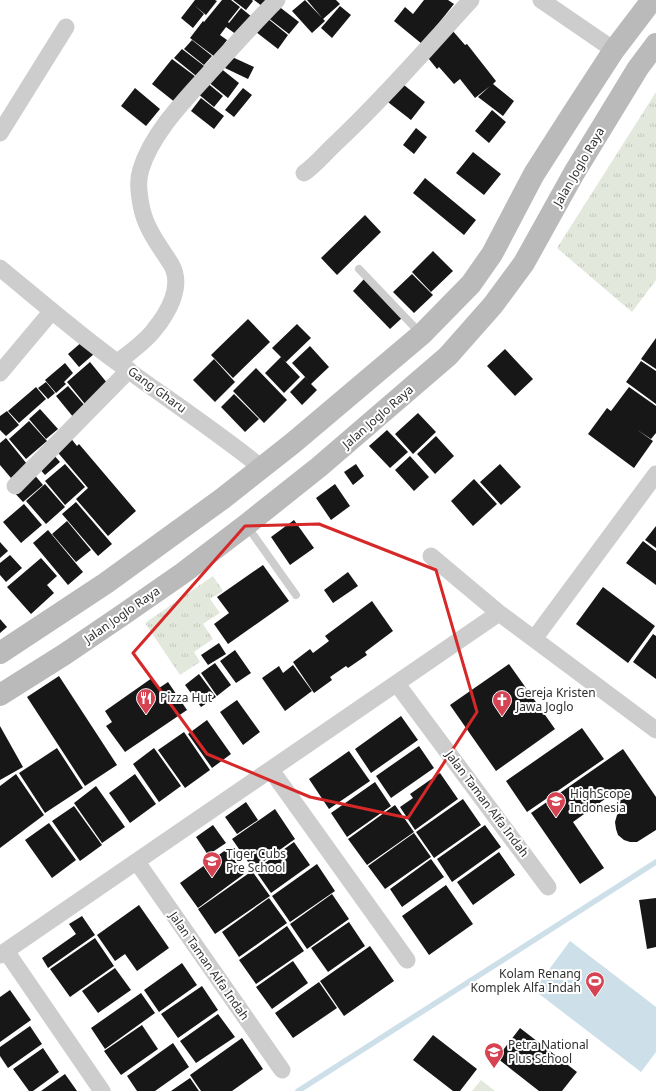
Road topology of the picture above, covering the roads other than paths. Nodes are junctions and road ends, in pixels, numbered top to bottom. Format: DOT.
graph roads {
  1 [pos="277,0"];
  2 [pos="471,0"];
  3 [pos="541,0"];
  4 [pos="652,0"];
  5 [pos="66,27"];
  6 [pos="656,44"];
  7 [pos="614,50"];
  8 [pos="0,133"];
  9 [pos="304,173"];
  10 [pos="0,268"];
  11 [pos="359,269"];
  12 [pos="52,311"];
  13 [pos="422,334"];
  14 [pos="124,366"];
  15 [pos="0,373"];
  16 [pos="262,468"];
  17 [pos="656,474"];
  18 [pos="15,486"];
  19 [pos="246,525"];
  20 [pos="431,556"];
  21 [pos="296,595"];
  22 [pos="500,614"];
  23 [pos="534,639"];
  24 [pos="0,653"];
  25 [pos="397,684"];
  26 [pos="1,691"];
  27 [pos="656,730"];
  28 [pos="271,770"];
  29 [pos="137,862"];
  30 [pos="548,887"];
  31 [pos="3,953"];
  32 [pos="407,960"];
  33 [pos="282,1070"];
  34 [pos="102,1091"];
  1 -- 14 [label="street"];
  2 -- 9 [label="street"];
  3 -- 7 [label="street"];
  4 -- 7 [label="main road"];
  5 -- 8 [label="street"];
  6 -- 19 [label="main road, Jalan Joglo Raya"];
  7 -- 13 [label="main road"];
  10 -- 12 [label="street, Gang Gharu"];
  11 -- 13 [label="lane"];
  12 -- 14 [label="street, Gang Gharu"];
  12 -- 15 [label="street"];
  13 -- 16 [label="main road"];
  14 -- 16 [label="street, Gang Gharu"];
  14 -- 18 [label="street"];
  16 -- 24 [label="main road"];
  17 -- 23 [label="street"];
  19 -- 21 [label="lane"];
  19 -- 26 [label="main road, Jalan Joglo Raya"];
  20 -- 22 [label="street"];
  22 -- 23 [label="street"];
  22 -- 25 [label="street"];
  23 -- 27 [label="street"];
  25 -- 28 [label="street"];
  25 -- 30 [label="street, Jalan Taman Alfa Indah"];
  28 -- 29 [label="street"];
  28 -- 32 [label="street"];
  29 -- 31 [label="street"];
  29 -- 33 [label="street, Jalan Taman Alfa Indah"];
  31 -- 34 [label="street"];
}
